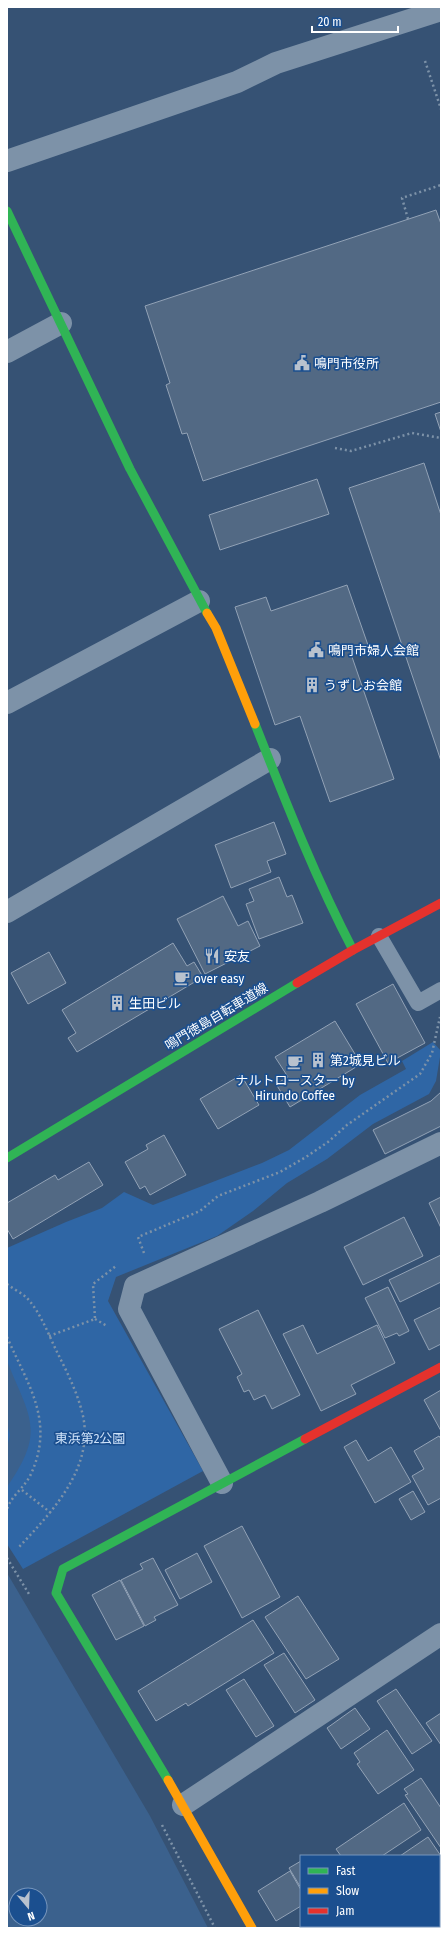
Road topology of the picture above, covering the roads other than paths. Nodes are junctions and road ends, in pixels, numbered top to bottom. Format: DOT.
graph roads {
  1 [pos="441,10"];
  2 [pos="7,161"];
  3 [pos="7,211"];
  4 [pos="61,323"];
  5 [pos="7,352"];
  6 [pos="199,600"];
  7 [pos="7,703"];
  8 [pos="270,759"];
  9 [pos="441,903"];
  10 [pos="7,912"];
  11 [pos="379,936"];
  12 [pos="353,950"];
  13 [pos="441,990"];
  14 [pos="441,1143"];
  15 [pos="7,1158"];
  16 [pos="441,1367"];
  17 [pos="222,1483"];
  18 [pos="441,1634"];
  19 [pos="183,1805"];
  20 [pos="252,1928"];
  1 -- 2 [label="street"];
  3 -- 4 [label="street"];
  4 -- 5 [label="street"];
  4 -- 6 [label="street"];
  6 -- 7 [label="street"];
  6 -- 8 [label="street"];
  8 -- 10 [label="street"];
  8 -- 12 [label="street"];
  9 -- 11 [label="street, 鳴門徳島自転車道線"];
  11 -- 12 [label="street, 鳴門徳島自転車道線"];
  11 -- 13 [label="lane"];
  12 -- 15 [label="street, 鳴門徳島自転車道線"];
  14 -- 17 [label="street"];
  16 -- 17 [label="street"];
  17 -- 19 [label="street"];
  18 -- 19 [label="street"];
  19 -- 20 [label="street"];
}
